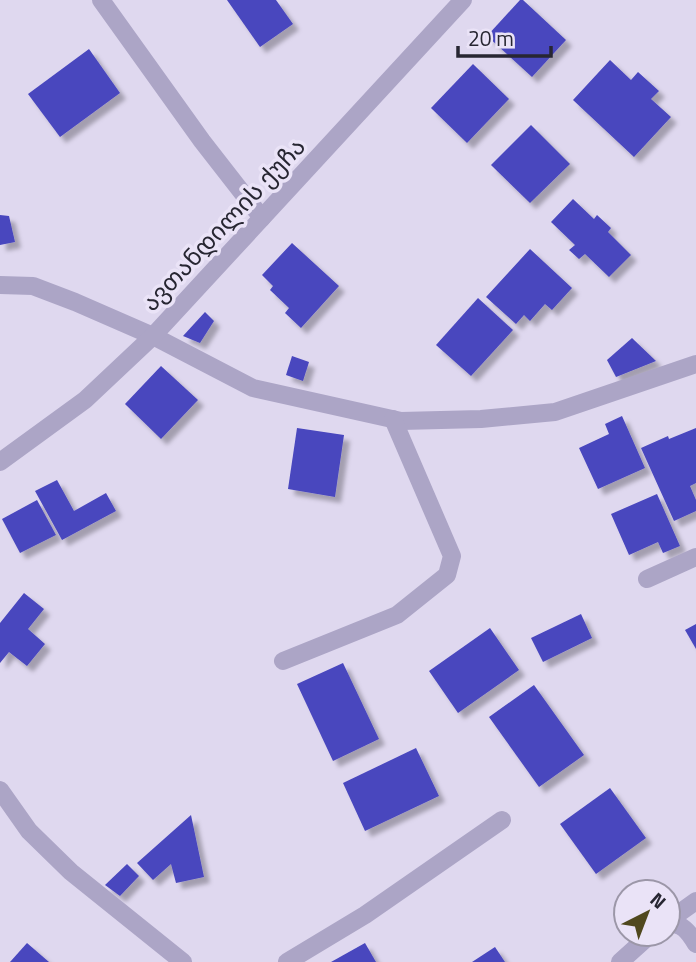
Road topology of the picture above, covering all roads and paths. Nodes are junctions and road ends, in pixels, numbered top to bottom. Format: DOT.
graph roads {
  1 [pos="101,0"];
  2 [pos="463,0"];
  3 [pos="262,218"];
  4 [pos="0,285"];
  5 [pos="153,336"];
  6 [pos="696,364"];
  7 [pos="393,419"];
  8 [pos="0,462"];
  9 [pos="696,557"];
  10 [pos="646,579"];
  11 [pos="283,661"];
  12 [pos="0,790"];
  13 [pos="502,820"];
  14 [pos="682,928"];
  15 [pos="696,944"];
  16 [pos="636,948"];
  17 [pos="183,962"];
  18 [pos="288,962"];
  19 [pos="620,962"];
  1 -- 3 [label="street"];
  2 -- 3 [label="street, ავთანდილის ქუჩა"];
  3 -- 5 [label="street, ავთანდილის ქუჩა"];
  4 -- 5 [label="street"];
  5 -- 7 [label="street"];
  5 -- 8 [label="street, ავთანდილის ქუჩა"];
  6 -- 7 [label="street"];
  7 -- 11 [label="street"];
  9 -- 10 [label="street"];
  12 -- 17 [label="street"];
  13 -- 18 [label="street"];
  14 -- 15 [label="street"];
  16 -- 19 [label="street"];
}
